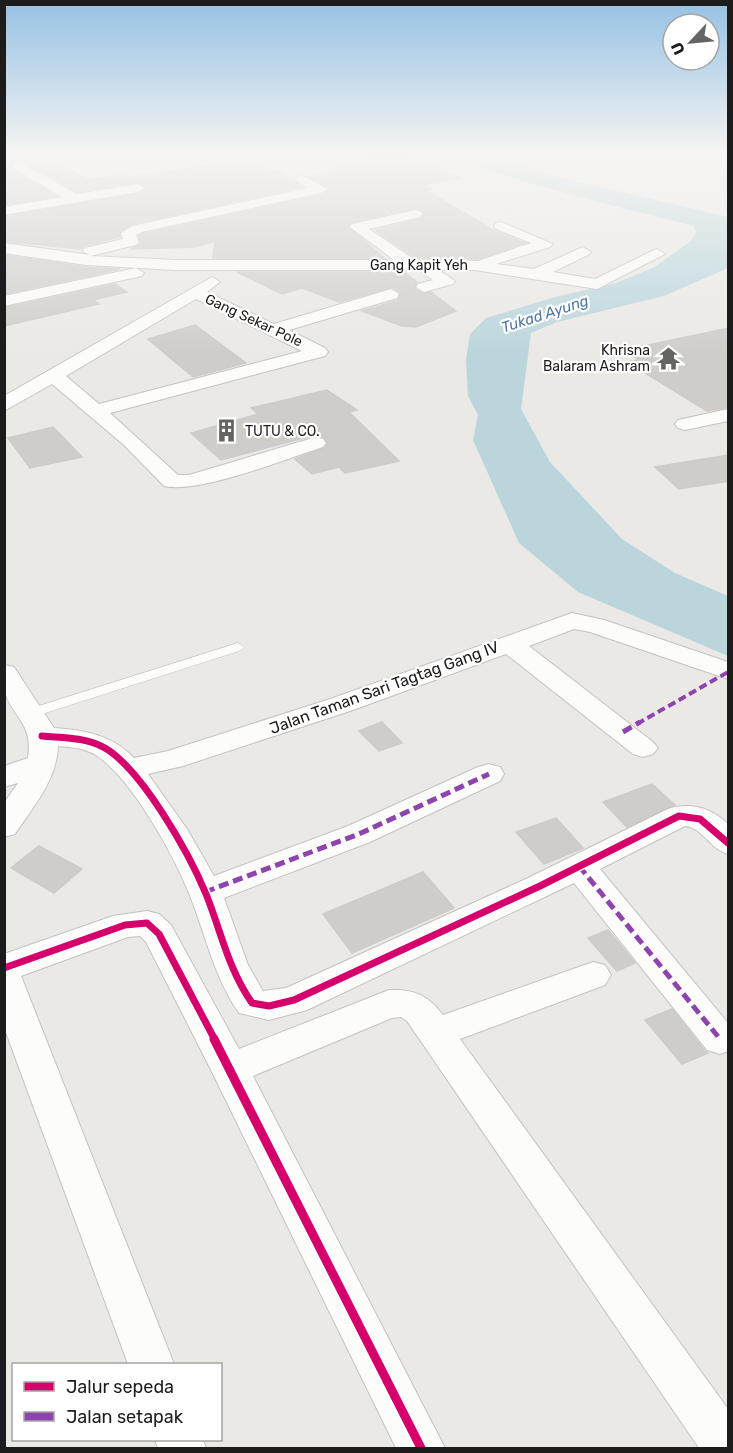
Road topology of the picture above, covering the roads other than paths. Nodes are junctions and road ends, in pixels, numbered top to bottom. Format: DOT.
graph roads {
  1 [pos="171,222"];
  2 [pos="380,222"];
  3 [pos="501,226"];
  4 [pos="4,248"];
  5 [pos="583,252"];
  6 [pos="657,254"];
  7 [pos="60,257"];
  8 [pos="176,265"];
  9 [pos="414,265"];
  10 [pos="475,265"];
  11 [pos="236,266"];
  12 [pos="537,274"];
  13 [pos="424,287"];
  14 [pos="195,292"];
  15 [pos="391,294"];
  16 [pos="6,309"];
  17 [pos="275,329"];
  18 [pos="54,376"];
  19 [pos="4,405"];
  20 [pos="96,411"];
  21 [pos="729,415"];
  22 [pos="685,424"];
  23 [pos="316,443"];
  24 [pos="509,643"];
  25 [pos="238,647"];
  26 [pos="729,671"];
  27 [pos="4,673"];
  28 [pos="38,737"];
  29 [pos="644,747"];
  30 [pos="130,768"];
  31 [pos="489,774"];
  32 [pos="4,777"];
  33 [pos="4,827"];
  34 [pos="729,843"];
  35 [pos="579,866"];
  36 [pos="205,892"];
  37 [pos="4,968"];
  38 [pos="593,975"];
  39 [pos="4,977"];
  40 [pos="435,1034"];
  41 [pos="720,1039"];
  42 [pos="230,1069"];
  43 [pos="150,1363"];
  44 [pos="422,1449"];
  45 [pos="727,1449"];
  1 -- 7 [label="street"];
  2 -- 9 [label="street"];
  3 -- 10 [label="street"];
  4 -- 7 [label="street"];
  5 -- 12 [label="street"];
  6 -- 12 [label="street, Gang Kapit Yeh"];
  7 -- 8 [label="street"];
  8 -- 11 [label="street, Gang Kapit Yeh"];
  8 -- 16 [label="street"];
  9 -- 10 [label="street, Gang Kapit Yeh"];
  9 -- 11 [label="street, Gang Kapit Yeh"];
  9 -- 13 [label="street"];
  10 -- 12 [label="street, Gang Kapit Yeh"];
  11 -- 14 [label="street"];
  14 -- 17 [label="street, Gang Sekar Pole"];
  14 -- 18 [label="street"];
  15 -- 17 [label="street"];
  17 -- 20 [label="street, Gang Sekar Pole"];
  18 -- 19 [label="street"];
  18 -- 20 [label="street"];
  20 -- 23 [label="street"];
  21 -- 22 [label="street"];
  24 -- 26 [label="street, Jalan Taman Sari Tagtag Gang IV"];
  24 -- 29 [label="street"];
  24 -- 30 [label="street, Jalan Taman Sari Tagtag Gang IV"];
  25 -- 28 [label="lane"];
  27 -- 28 [label="street"];
  28 -- 30 [label="street"];
  28 -- 32 [label="street"];
  28 -- 33 [label="street"];
  30 -- 36 [label="street"];
  31 -- 36 [label="street"];
  34 -- 35 [label="street"];
  35 -- 36 [label="street"];
  35 -- 41 [label="street"];
  37 -- 42 [label="street"];
  38 -- 40 [label="street"];
  39 -- 43 [label="street"];
  40 -- 42 [label="street"];
  40 -- 45 [label="street"];
  42 -- 44 [label="street"];
}
